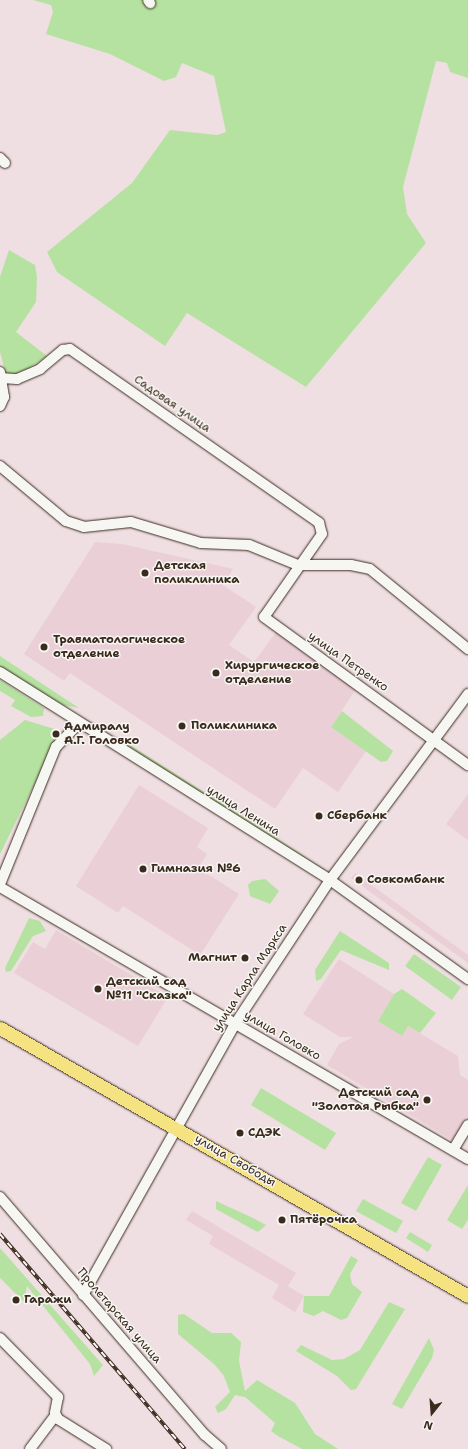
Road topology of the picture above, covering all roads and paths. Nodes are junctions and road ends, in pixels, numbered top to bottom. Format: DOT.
graph roads {
  1 [pos="1,375"];
  2 [pos="0,406"];
  3 [pos="0,466"];
  4 [pos="322,534"];
  5 [pos="298,565"];
  6 [pos="468,649"];
  7 [pos="0,672"];
  8 [pos="468,694"];
  9 [pos="79,723"];
  10 [pos="433,738"];
  11 [pos="468,765"];
  12 [pos="330,880"];
  13 [pos="0,884"];
  14 [pos="0,887"];
  15 [pos="468,979"];
  16 [pos="235,1024"];
  17 [pos="0,1028"];
  18 [pos="468,1125"];
  19 [pos="177,1127"];
  20 [pos="453,1150"];
  21 [pos="468,1158"];
  22 [pos="0,1197"];
  23 [pos="83,1295"];
  24 [pos="468,1296"];
  25 [pos="0,1338"];
  26 [pos="55,1416"];
  27 [pos="30,1449"];
  28 [pos="106,1449"];
  29 [pos="221,1449"];
  1 -- 2 [label="street"];
  1 -- 4 [label="street, Садовая улица"];
  3 -- 5 [label="street"];
  4 -- 5 [label="street, улица Петренко"];
  5 -- 6 [label="street"];
  5 -- 10 [label="street, улица Петренко"];
  7 -- 9 [label="street, улица Ленина"];
  8 -- 10 [label="street, улица Карла Маркса"];
  9 -- 12 [label="street, улица Ленина"];
  9 -- 13 [label="street"];
  10 -- 11 [label="street, улица Петренко"];
  10 -- 12 [label="street, улица Карла Маркса"];
  12 -- 15 [label="street, улица Ленина"];
  12 -- 16 [label="street, улица Карла Маркса"];
  14 -- 16 [label="street, улица Головко"];
  16 -- 19 [label="street, улица Карла Маркса"];
  16 -- 20 [label="street, улица Головко"];
  17 -- 19 [label="main road, улица Свободы"];
  18 -- 20 [label="street"];
  19 -- 23 [label="street, улица Карла Маркса"];
  19 -- 24 [label="main road, улица Свободы"];
  20 -- 21 [label="street, улица Головко"];
  22 -- 23 [label="street, Пролетарская улица"];
  23 -- 29 [label="street, Пролетарская улица"];
  25 -- 26 [label="street"];
  26 -- 27 [label="street"];
  26 -- 28 [label="street"];
}
